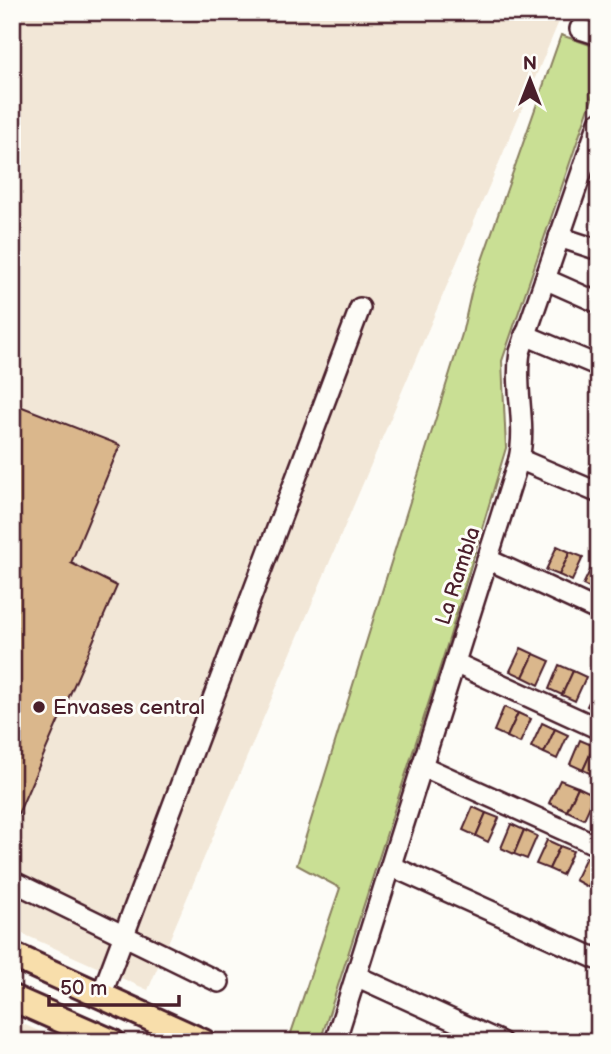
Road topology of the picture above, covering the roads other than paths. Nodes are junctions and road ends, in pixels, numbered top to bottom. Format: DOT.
graph roads {
  1 [pos="599,122"];
  2 [pos="595,145"];
  3 [pos="559,237"];
  4 [pos="599,250"];
  5 [pos="545,279"];
  6 [pos="599,303"];
  7 [pos="360,308"];
  8 [pos="525,335"];
  9 [pos="599,366"];
  10 [pos="519,458"];
  11 [pos="599,494"];
  12 [pos="487,559"];
  13 [pos="599,611"];
  14 [pos="454,663"];
  15 [pos="599,729"];
  16 [pos="422,766"];
  17 [pos="599,846"];
  18 [pos="391,866"];
  19 [pos="12,881"];
  20 [pos="124,935"];
  21 [pos="12,955"];
  22 [pos="599,960"];
  23 [pos="356,976"];
  24 [pos="219,982"];
  25 [pos="101,996"];
  26 [pos="12,998"];
  27 [pos="112,1042"];
  28 [pos="203,1042"];
  29 [pos="335,1042"];
  30 [pos="501,1042"];
  1 -- 2 [label="street, La Rambla"];
  2 -- 3 [label="street, La Rambla"];
  3 -- 4 [label="street"];
  3 -- 5 [label="street, La Rambla"];
  5 -- 6 [label="street"];
  5 -- 8 [label="street, La Rambla"];
  7 -- 20 [label="street"];
  8 -- 9 [label="street"];
  8 -- 10 [label="street, La Rambla"];
  10 -- 11 [label="street"];
  10 -- 12 [label="street, La Rambla"];
  12 -- 13 [label="street"];
  12 -- 14 [label="street, La Rambla"];
  14 -- 15 [label="street"];
  14 -- 16 [label="street, La Rambla"];
  16 -- 17 [label="street"];
  16 -- 18 [label="street, La Rambla"];
  18 -- 22 [label="street"];
  18 -- 23 [label="street, La Rambla"];
  19 -- 20 [label="street"];
  20 -- 24 [label="street"];
  20 -- 25 [label="street"];
  21 -- 25 [label="main road"];
  23 -- 29 [label="street, La Rambla"];
  23 -- 30 [label="street"];
  25 -- 28 [label="main road"];
  26 -- 27 [label="main road"];
}
